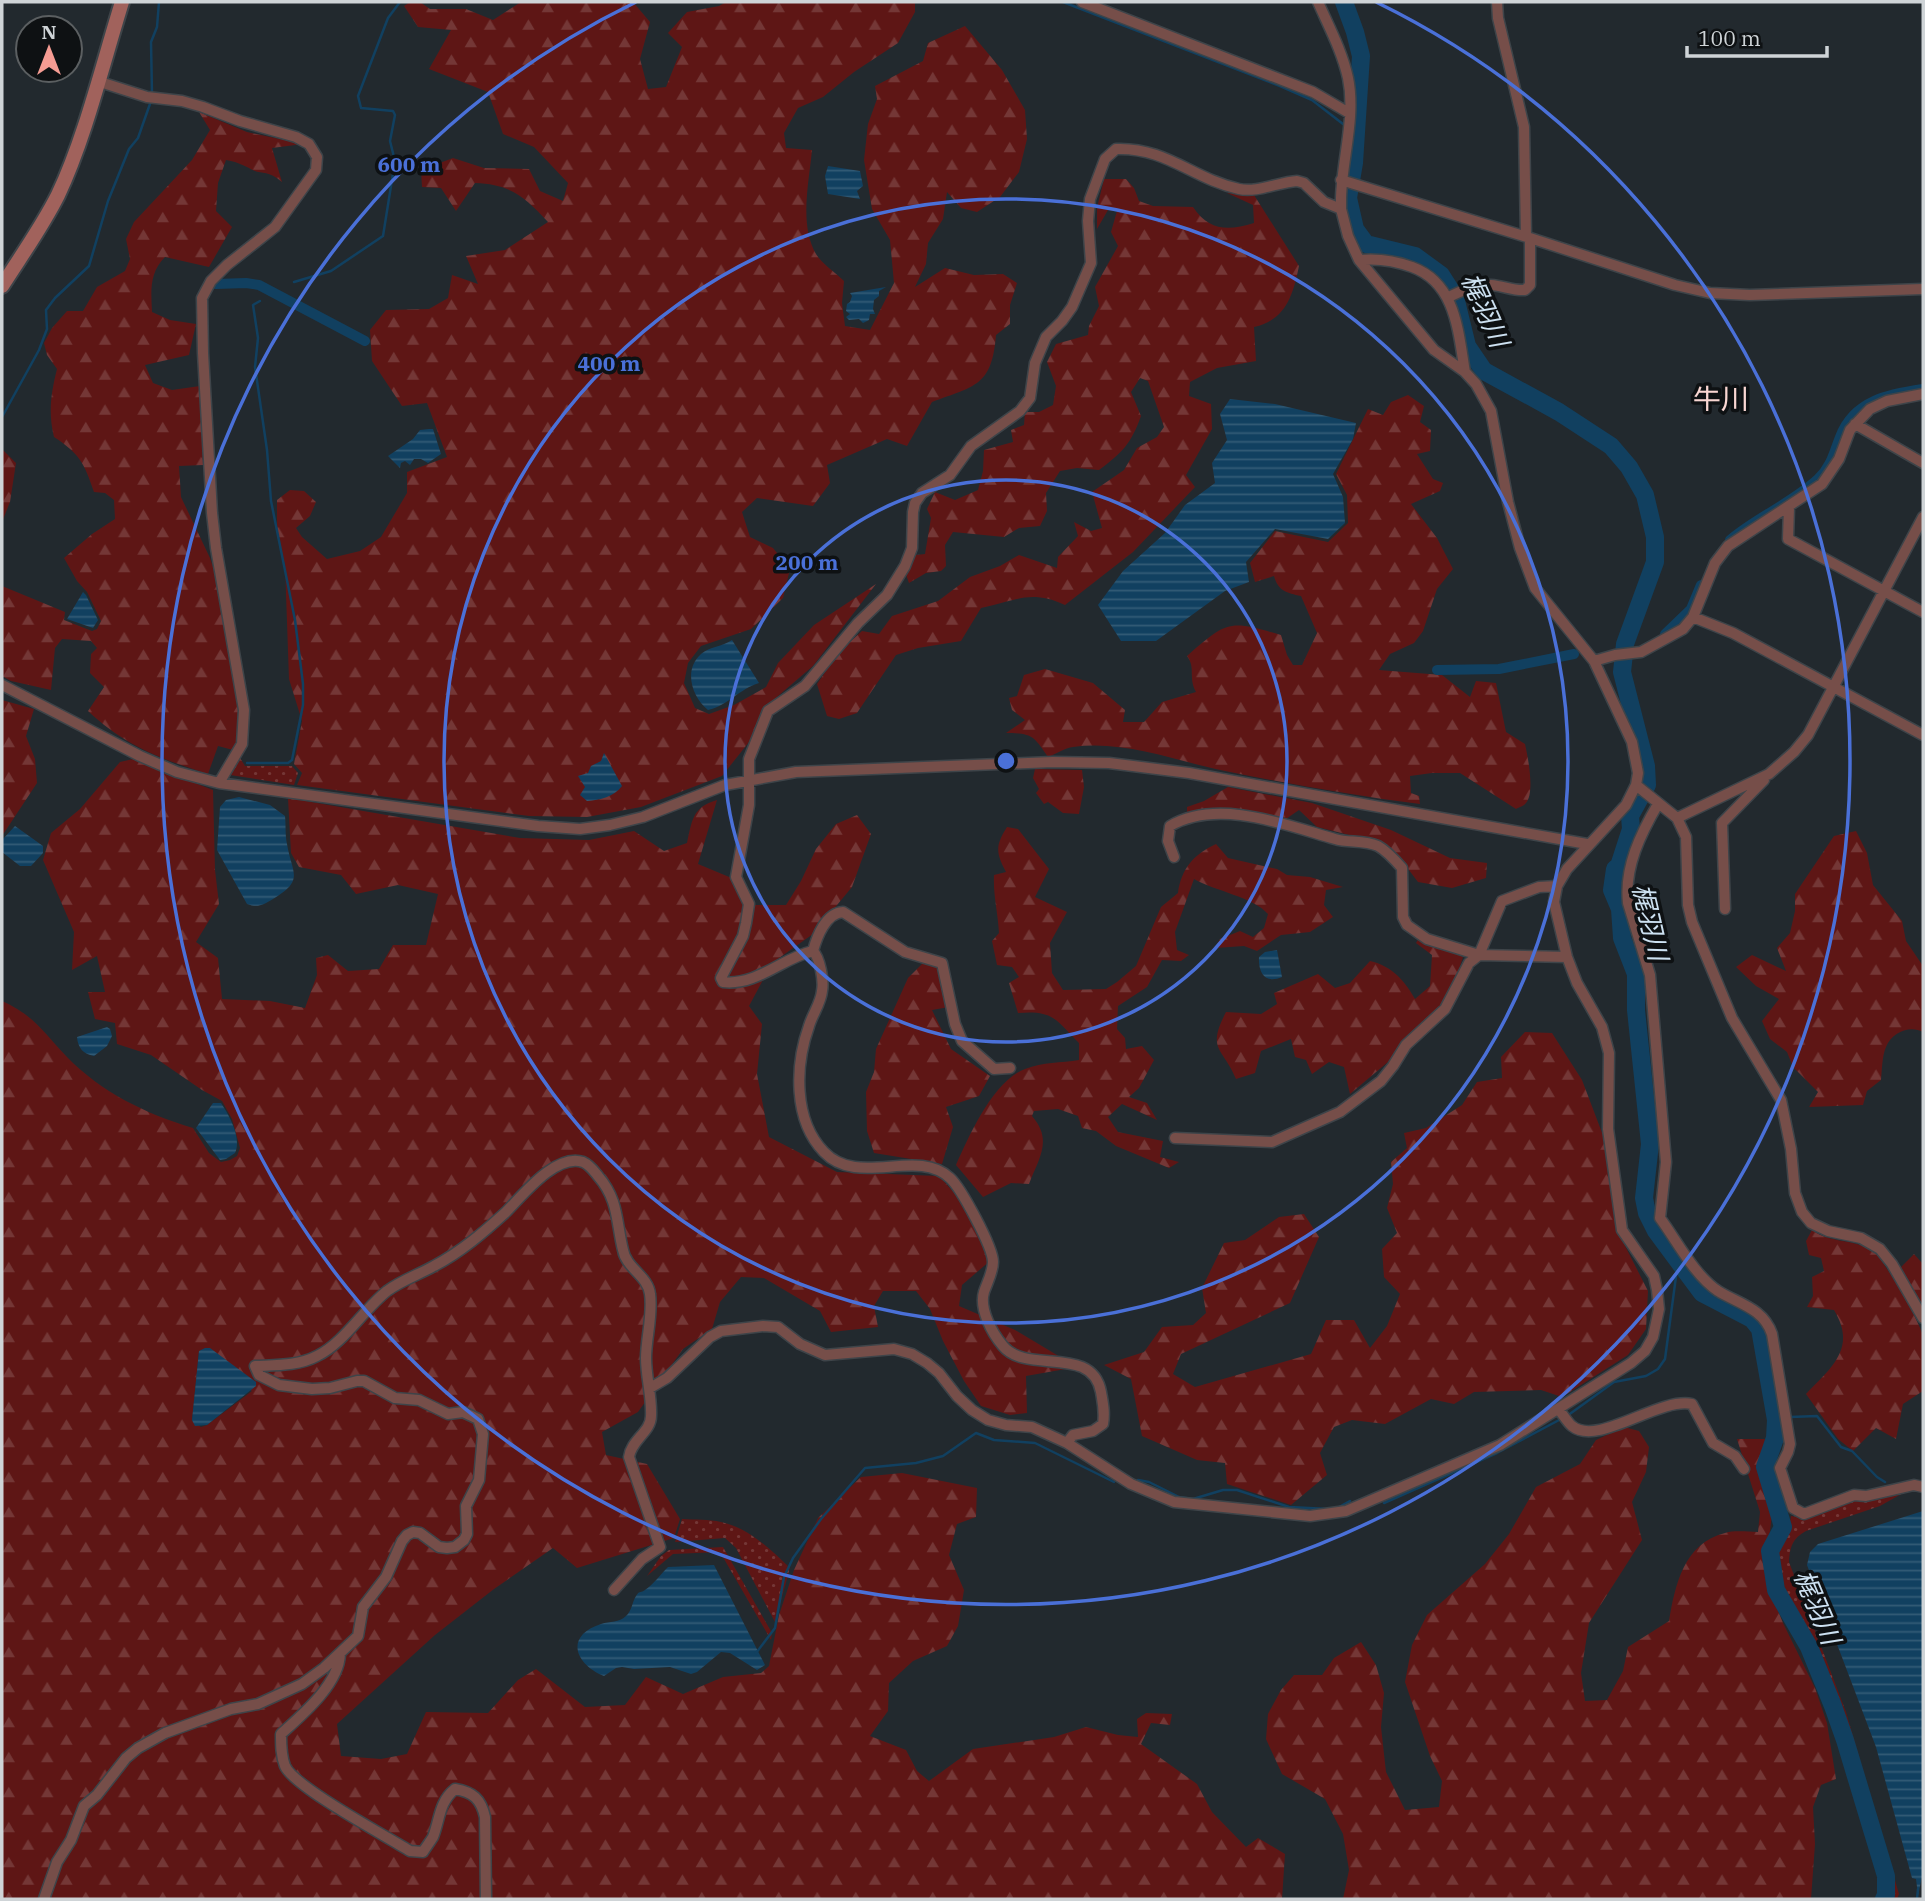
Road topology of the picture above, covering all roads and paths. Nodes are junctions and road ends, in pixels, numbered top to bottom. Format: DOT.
graph roads {
  1 [pos="122,2"];
  2 [pos="1082,2"];
  3 [pos="1318,2"];
  4 [pos="1497,2"];
  5 [pos="97,81"];
  6 [pos="1349,113"];
  7 [pos="1343,181"];
  8 [pos="1341,209"];
  9 [pos="1528,237"];
  10 [pos="1359,260"];
  11 [pos="2,286"];
  12 [pos="1923,289"];
  13 [pos="1448,297"];
  14 [pos="1465,372"];
  15 [pos="1923,394"];
  16 [pos="1855,424"];
  17 [pos="1923,463"];
  18 [pos="1789,507"];
  19 [pos="1923,517"];
  20 [pos="1884,591"];
  21 [pos="1923,612"];
  22 [pos="1693,617"];
  23 [pos="1594,661"];
  24 [pos="2,685"];
  25 [pos="1833,688"];
  26 [pos="1923,735"];
  27 [pos="1769,774"];
  28 [pos="748,781"];
  29 [pos="219,783"];
  30 [pos="1638,788"];
  31 [pos="1657,803"];
  32 [pos="1677,818"];
  33 [pos="1587,844"];
  34 [pos="1174,857"];
  35 [pos="1557,886"];
  36 [pos="1725,909"];
  37 [pos="813,951"];
  38 [pos="1479,955"];
  39 [pos="1567,957"];
  40 [pos="1010,1068"];
  41 [pos="1175,1138"];
  42 [pos="1923,1318"];
  43 [pos="650,1388"];
  44 [pos="1563,1414"];
  45 [pos="1067,1443"];
  46 [pos="1744,1469"];
  47 [pos="1923,1487"];
  48 [pos="614,1590"];
  49 [pos="340,1654"];
  50 [pos="44,1899"];
  51 [pos="486,1899"];
  1 -- 5 [label="main road"];
  2 -- 6 [label="street"];
  3 -- 6 [label="street"];
  4 -- 9 [label="street"];
  5 -- 11 [label="main road"];
  5 -- 29 [label="street"];
  6 -- 7 [label="street"];
  7 -- 8 [label="street"];
  7 -- 9 [label="street"];
  8 -- 10 [label="street"];
  8 -- 28 [label="street"];
  9 -- 12 [label="street"];
  9 -- 13 [label="street"];
  10 -- 13 [label="street"];
  10 -- 14 [label="street"];
  13 -- 14 [label="street"];
  14 -- 23 [label="street"];
  15 -- 16 [label="street"];
  16 -- 17 [label="street"];
  16 -- 18 [label="street"];
  18 -- 20 [label="street"];
  18 -- 22 [label="street"];
  19 -- 20 [label="street"];
  20 -- 21 [label="street"];
  20 -- 25 [label="street"];
  22 -- 23 [label="street"];
  22 -- 25 [label="street"];
  23 -- 30 [label="street"];
  24 -- 29 [label="street"];
  25 -- 26 [label="street"];
  25 -- 27 [label="street"];
  27 -- 32 [label="street"];
  27 -- 36 [label="street"];
  28 -- 29 [label="street"];
  28 -- 33 [label="street"];
  28 -- 37 [label="street"];
  30 -- 31 [label="street"];
  30 -- 33 [label="street"];
  31 -- 32 [label="street"];
  31 -- 47 [label="street"];
  32 -- 42 [label="street"];
  33 -- 35 [label="street"];
  34 -- 38 [label="street"];
  35 -- 38 [label="street"];
  35 -- 39 [label="street"];
  37 -- 40 [label="street"];
  37 -- 45 [label="street"];
  38 -- 39 [label="street"];
  38 -- 41 [label="street"];
  39 -- 44 [label="street"];
  43 -- 45 [label="street"];
  43 -- 48 [label="street"];
  43 -- 49 [label="street"];
  44 -- 45 [label="street"];
  44 -- 46 [label="street"];
  49 -- 50 [label="street"];
  49 -- 51 [label="street"];
}
